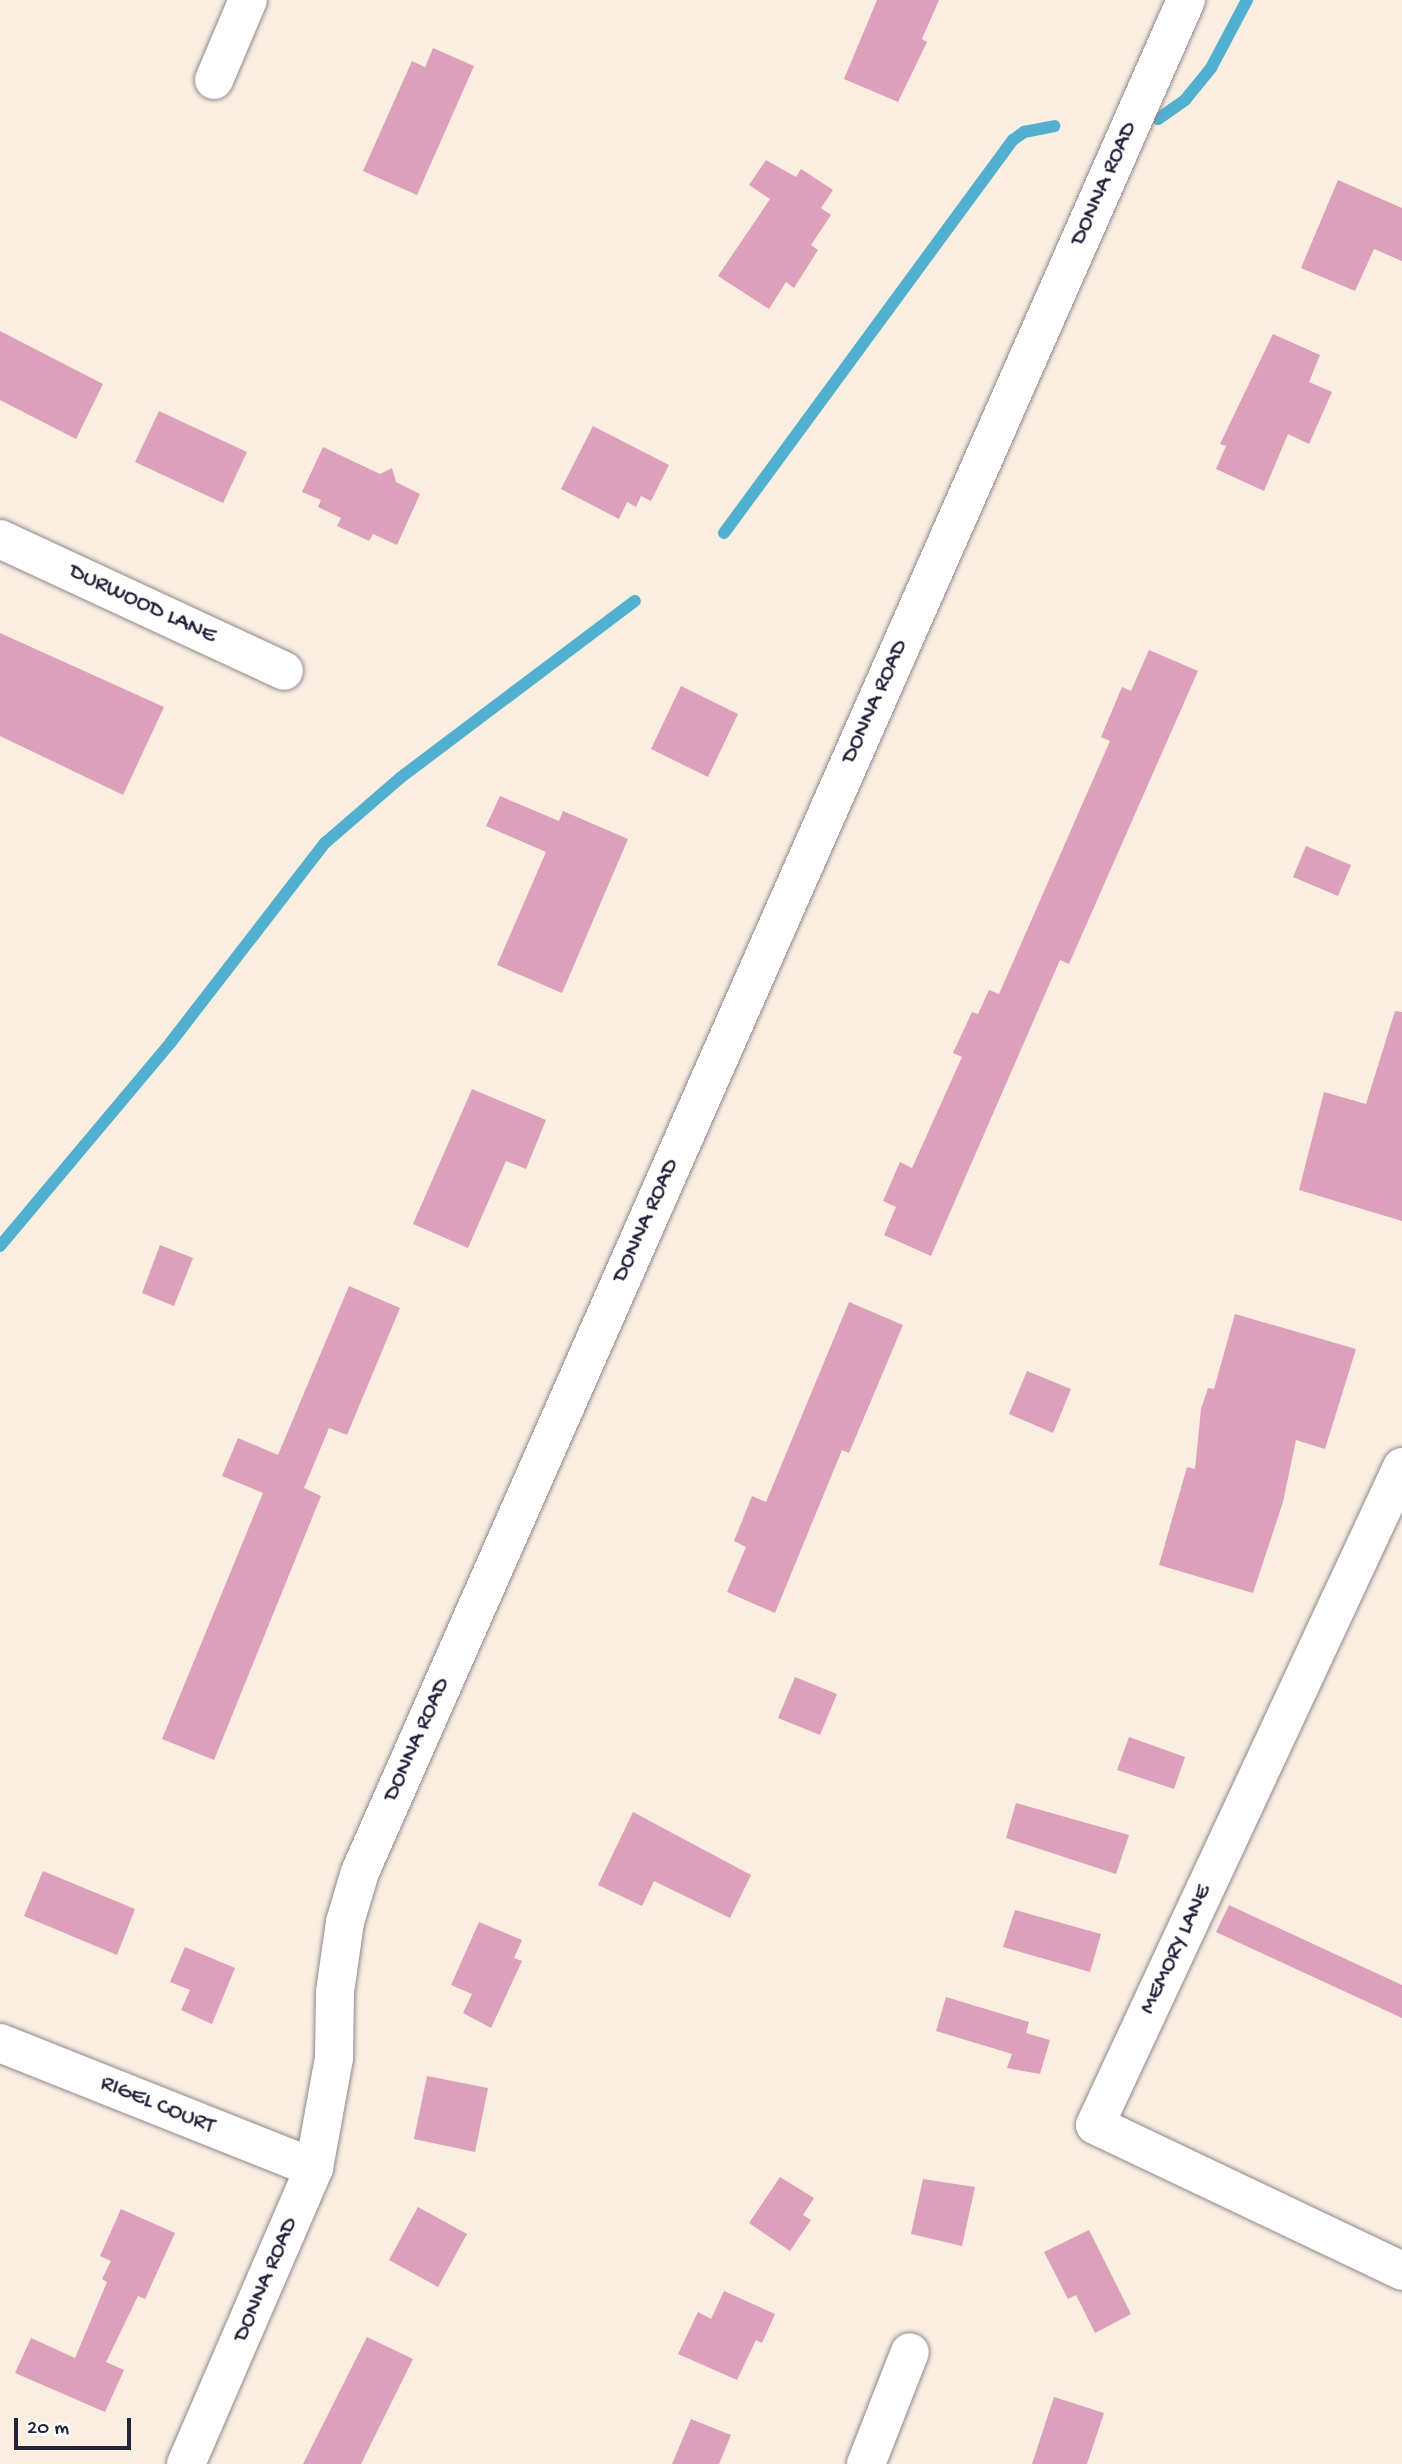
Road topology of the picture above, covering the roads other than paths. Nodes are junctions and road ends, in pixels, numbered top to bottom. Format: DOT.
graph roads {
  1 [pos="248,0"];
  2 [pos="1186,0"];
  3 [pos="214,80"];
  4 [pos="0,539"];
  5 [pos="284,671"];
  6 [pos="1402,1467"];
  7 [pos="0,2043"];
  8 [pos="314,2168"];
  9 [pos="1402,2271"];
  10 [pos="910,2352"];
  11 [pos="186,2464"];
  12 [pos="866,2464"];
  1 -- 3 [label="street"];
  2 -- 8 [label="street, DONNA ROAD"];
  4 -- 5 [label="street, DURWOOD LANE"];
  6 -- 9 [label="street, MEMORY LANE"];
  7 -- 8 [label="street, RIGEL COURT"];
  8 -- 11 [label="street, DONNA ROAD"];
  10 -- 12 [label="street"];
}
